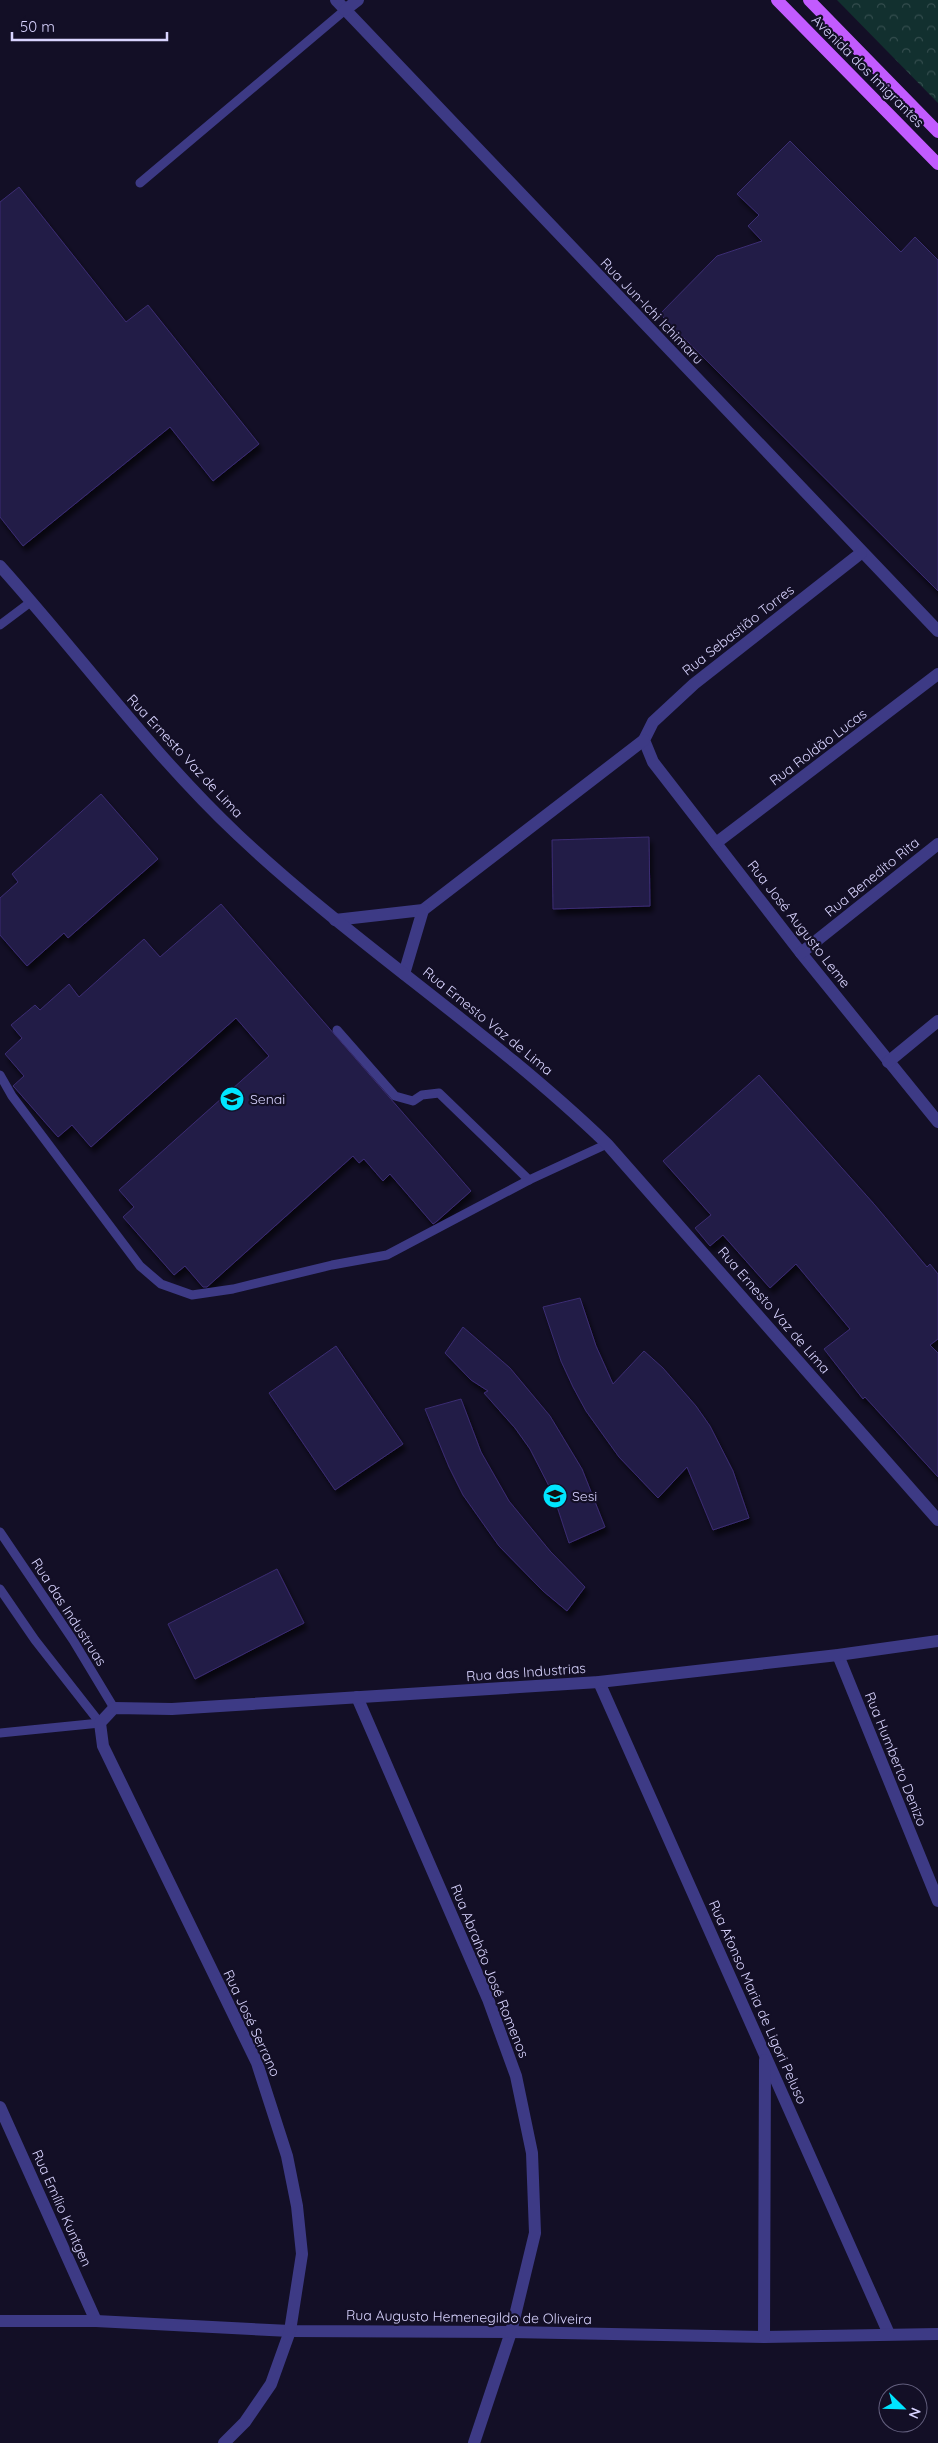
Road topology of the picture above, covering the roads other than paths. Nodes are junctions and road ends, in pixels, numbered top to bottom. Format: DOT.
graph roads {
  1 [pos="336,0"];
  2 [pos="358,0"];
  3 [pos="777,0"];
  4 [pos="809,0"];
  5 [pos="345,10"];
  6 [pos="938,132"];
  7 [pos="938,164"];
  8 [pos="140,183"];
  9 [pos="861,553"];
  10 [pos="0,566"];
  11 [pos="32,601"];
  12 [pos="0,625"];
  13 [pos="938,631"];
  14 [pos="938,674"];
  15 [pos="644,740"];
  16 [pos="716,844"];
  17 [pos="938,844"];
  18 [pos="423,910"];
  19 [pos="335,920"];
  20 [pos="801,953"];
  21 [pos="404,974"];
  22 [pos="938,1020"];
  23 [pos="337,1030"];
  24 [pos="888,1062"];
  25 [pos="0,1075"];
  26 [pos="938,1122"];
  27 [pos="607,1144"];
  28 [pos="529,1180"];
  29 [pos="938,1520"];
  30 [pos="0,1532"];
  31 [pos="0,1589"];
  32 [pos="938,1641"];
  33 [pos="838,1655"];
  34 [pos="599,1682"];
  35 [pos="357,1697"];
  36 [pos="114,1708"];
  37 [pos="100,1723"];
  38 [pos="1,1732"];
  39 [pos="938,1901"];
  40 [pos="765,2055"];
  41 [pos="0,2107"];
  42 [pos="96,2320"];
  43 [pos="0,2321"];
  44 [pos="290,2331"];
  45 [pos="511,2332"];
  46 [pos="889,2334"];
  47 [pos="938,2334"];
  48 [pos="764,2337"];
  49 [pos="224,2443"];
  50 [pos="474,2443"];
  1 -- 5 [label="street, Rua Jun-Ichi Ichimaru"];
  2 -- 5 [label="street"];
  3 -- 7 [label="main road, Avenida dos Imigrantes"];
  4 -- 6 [label="main road, Avenida dos Imigrantes"];
  5 -- 8 [label="lane"];
  5 -- 9 [label="street, Rua Jun-Ichi Ichimaru"];
  9 -- 13 [label="street, Rua Jun-Ichi Ichimaru"];
  9 -- 15 [label="street, Rua Sebastião Torres"];
  10 -- 11 [label="street, Rua Ernesto Vaz de Lima"];
  11 -- 12 [label="lane"];
  11 -- 19 [label="street, Rua Ernesto Vaz de Lima"];
  14 -- 16 [label="street, Rua Roldão Lucas"];
  15 -- 16 [label="street, Rua José Augusto Leme"];
  15 -- 18 [label="street"];
  16 -- 20 [label="street, Rua José Augusto Leme"];
  17 -- 20 [label="street, Rua Benedito Rita"];
  18 -- 19 [label="street"];
  18 -- 21 [label="street"];
  19 -- 21 [label="street, Rua Ernesto Vaz de Lima"];
  20 -- 24 [label="street, Rua José Augusto Leme"];
  21 -- 27 [label="street, Rua Ernesto Vaz de Lima"];
  22 -- 24 [label="street"];
  23 -- 28 [label="lane"];
  24 -- 26 [label="street, Rua José Augusto Leme"];
  25 -- 28 [label="lane"];
  27 -- 28 [label="lane"];
  27 -- 29 [label="street, Rua Ernesto Vaz de Lima"];
  30 -- 36 [label="lane, Rua das Industruas"];
  31 -- 37 [label="lane"];
  32 -- 33 [label="street, Rua das Industrias"];
  33 -- 34 [label="street, Rua das Industrias"];
  33 -- 39 [label="street, Rua Humberto Denizo"];
  34 -- 35 [label="street, Rua das Industrias"];
  34 -- 40 [label="street, Rua Afonso Maria de Ligori Peluso"];
  35 -- 36 [label="street, Rua das Industrias"];
  35 -- 45 [label="street, Rua Abrahão José Romenos"];
  36 -- 37 [label="street"];
  37 -- 38 [label="lane"];
  37 -- 44 [label="street, Rua José Serrano"];
  40 -- 46 [label="street, Rua Afonso Maria de Ligori Peluso"];
  40 -- 48 [label="street"];
  41 -- 42 [label="street, Rua Emílio Kuntgen"];
  42 -- 43 [label="street, Rua Augusto Hemenegildo de Oliveira"];
  42 -- 44 [label="street, Rua Augusto Hemenegildo de Oliveira"];
  44 -- 45 [label="street, Rua Augusto Hemenegildo de Oliveira"];
  44 -- 49 [label="street, Rua José Serrano"];
  45 -- 48 [label="street, Rua Augusto Hemenegildo de Oliveira"];
  45 -- 50 [label="street, Rua Abrahão José Romenos"];
  46 -- 47 [label="street, Rua Augusto Hemenegildo de Oliveira"];
  46 -- 48 [label="street, Rua Augusto Hemenegildo de Oliveira"];
}
